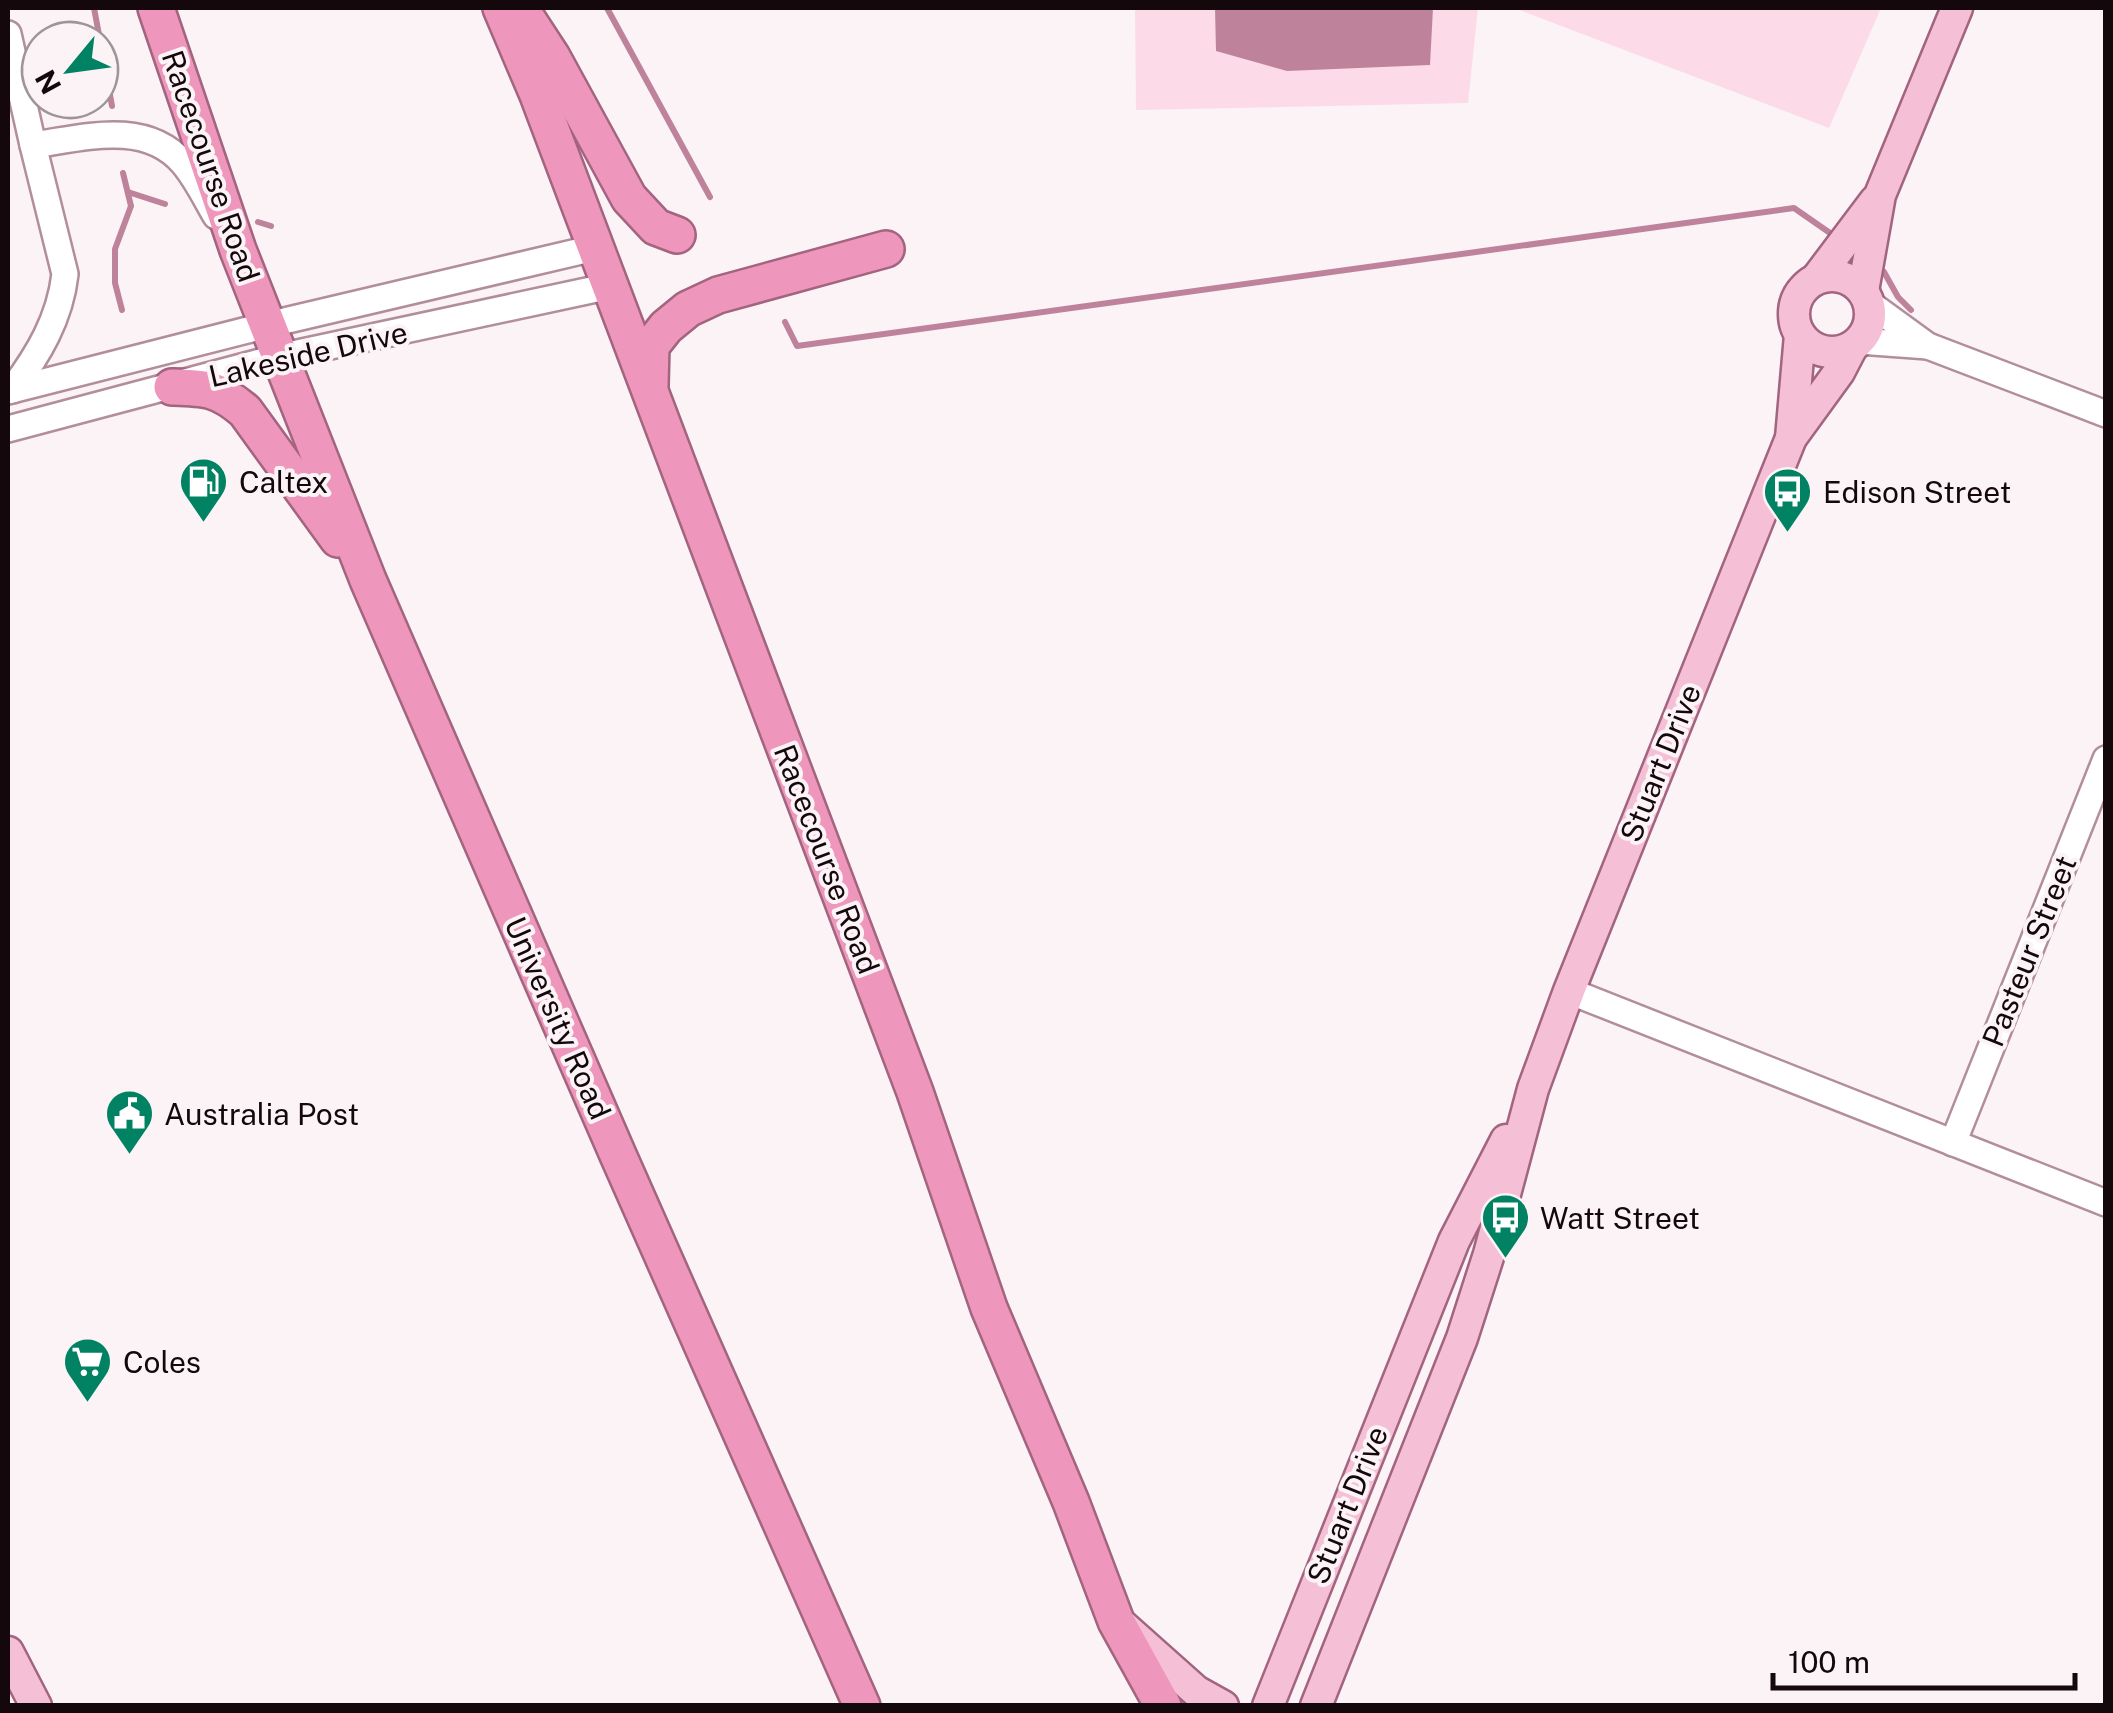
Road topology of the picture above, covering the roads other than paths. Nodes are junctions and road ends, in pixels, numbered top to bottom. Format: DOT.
graph roads {
  1 [pos="156,8"];
  2 [pos="501,8"];
  3 [pos="520,8"];
  4 [pos="1957,8"];
  5 [pos="8,34"];
  6 [pos="34,144"];
  7 [pos="1880,195"];
  8 [pos="677,234"];
  9 [pos="594,248"];
  10 [pos="886,249"];
  11 [pos="238,250"];
  12 [pos="1818,278"];
  13 [pos="610,286"];
  14 [pos="1866,297"];
  15 [pos="1800,335"];
  16 [pos="273,341"];
  17 [pos="1856,344"];
  18 [pos="1928,346"];
  19 [pos="172,386"];
  20 [pos="10,391"];
  21 [pos="651,392"];
  22 [pos="2106,414"];
  23 [pos="8,429"];
  24 [pos="1791,438"];
  25 [pos="368,580"];
  26 [pos="2106,759"];
  27 [pos="1569,991"];
  28 [pos="1533,1089"];
  29 [pos="1953,1143"];
  30 [pos="2106,1204"];
  31 [pos="1116,1621"];
  32 [pos="8,1652"];
  33 [pos="1280,1674"];
  34 [pos="36,1706"];
  35 [pos="862,1706"];
  36 [pos="1163,1706"];
  37 [pos="1223,1706"];
  38 [pos="1251,1706"];
  39 [pos="1268,1706"];
  40 [pos="1316,1706"];
  1 -- 11 [label="highway, Racecourse Road"];
  2 -- 9 [label="highway, Racecourse Road"];
  3 -- 8 [label="highway"];
  4 -- 7 [label="main road"];
  5 -- 6 [label="street"];
  6 -- 11 [label="street"];
  6 -- 20 [label="street"];
  7 -- 12 [label="main road"];
  7 -- 14 [label="main road"];
  9 -- 13 [label="highway, Racecourse Road"];
  9 -- 16 [label="street, Lakeside Drive"];
  10 -- 21 [label="highway"];
  11 -- 16 [label="highway, Racecourse Road"];
  12 -- 14 [label="main road"];
  12 -- 15 [label="main road"];
  13 -- 16 [label="street, Lakeside Drive"];
  13 -- 21 [label="highway, Racecourse Road"];
  14 -- 17 [label="main road"];
  14 -- 18 [label="street"];
  15 -- 17 [label="main road"];
  15 -- 24 [label="main road, Stuart Drive"];
  16 -- 19 [label="street, Lakeside Drive"];
  16 -- 20 [label="street, Lakeside Drive"];
  16 -- 25 [label="highway, University Road"];
  17 -- 18 [label="street"];
  17 -- 24 [label="main road, Stuart Drive"];
  18 -- 22 [label="street"];
  19 -- 23 [label="street, Lakeside Drive"];
  19 -- 25 [label="highway"];
  21 -- 31 [label="highway, Racecourse Road"];
  24 -- 27 [label="main road, Stuart Drive"];
  25 -- 35 [label="highway, University Road"];
  26 -- 29 [label="street, Pasteur Street"];
  27 -- 28 [label="main road, Stuart Drive"];
  27 -- 29 [label="street"];
  28 -- 33 [label="main road, Stuart Drive"];
  28 -- 40 [label="main road, Stuart Drive"];
  29 -- 30 [label="street"];
  31 -- 36 [label="highway, Racecourse Road"];
  31 -- 37 [label="main road"];
  32 -- 34 [label="main road"];
  33 -- 38 [label="main road"];
  33 -- 39 [label="main road, Stuart Drive"];
}
